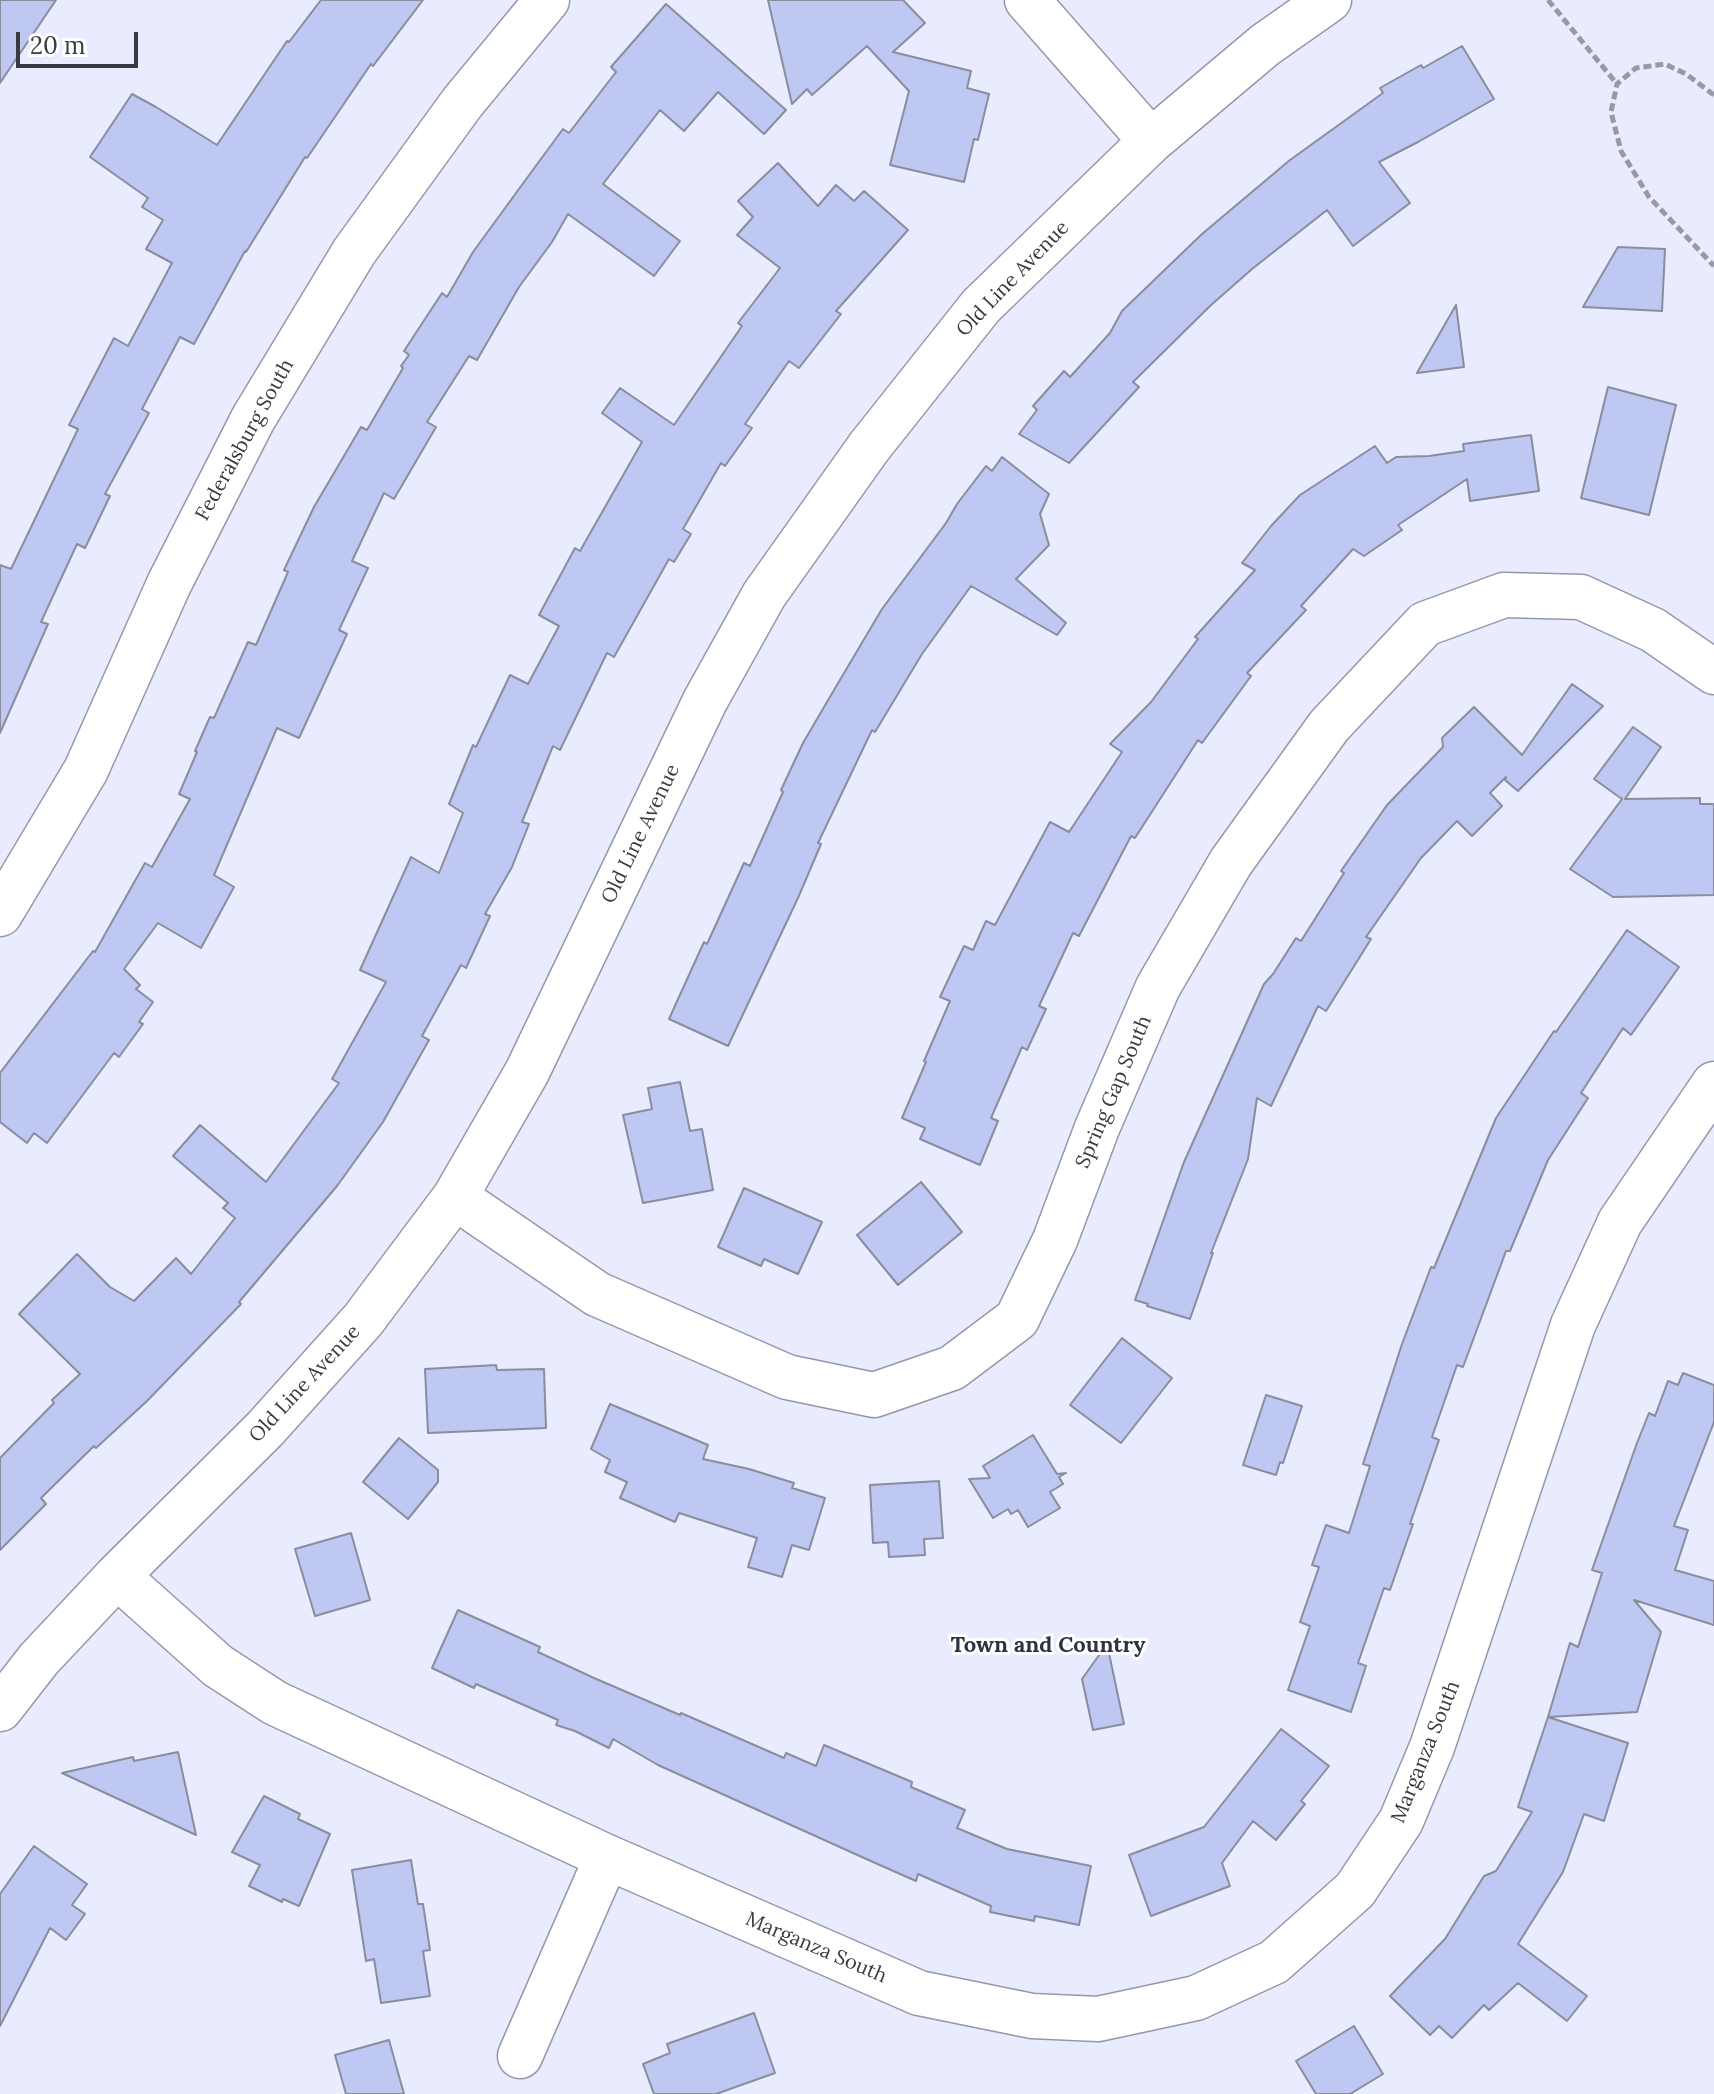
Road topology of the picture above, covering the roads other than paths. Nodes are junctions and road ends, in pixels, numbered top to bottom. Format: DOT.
graph roads {
  1 [pos="547,0"];
  2 [pos="1027,0"];
  3 [pos="1329,0"];
  4 [pos="1151,141"];
  5 [pos="1714,672"];
  6 [pos="0,914"];
  7 [pos="1708,1106"];
  8 [pos="455,1197"];
  9 [pos="117,1576"];
  10 [pos="0,1709"];
  11 [pos="607,1857"];
  12 [pos="520,2056"];
  1 -- 6 [label="street, Federalsburg South"];
  2 -- 4 [label="street"];
  3 -- 4 [label="street, Old Line Avenue"];
  4 -- 8 [label="street, Old Line Avenue"];
  5 -- 8 [label="street, Spring Gap South"];
  7 -- 11 [label="street, Marganza South"];
  8 -- 9 [label="street, Old Line Avenue"];
  9 -- 10 [label="street, Old Line Avenue"];
  9 -- 11 [label="street, Marganza South"];
  11 -- 12 [label="street"];
}
